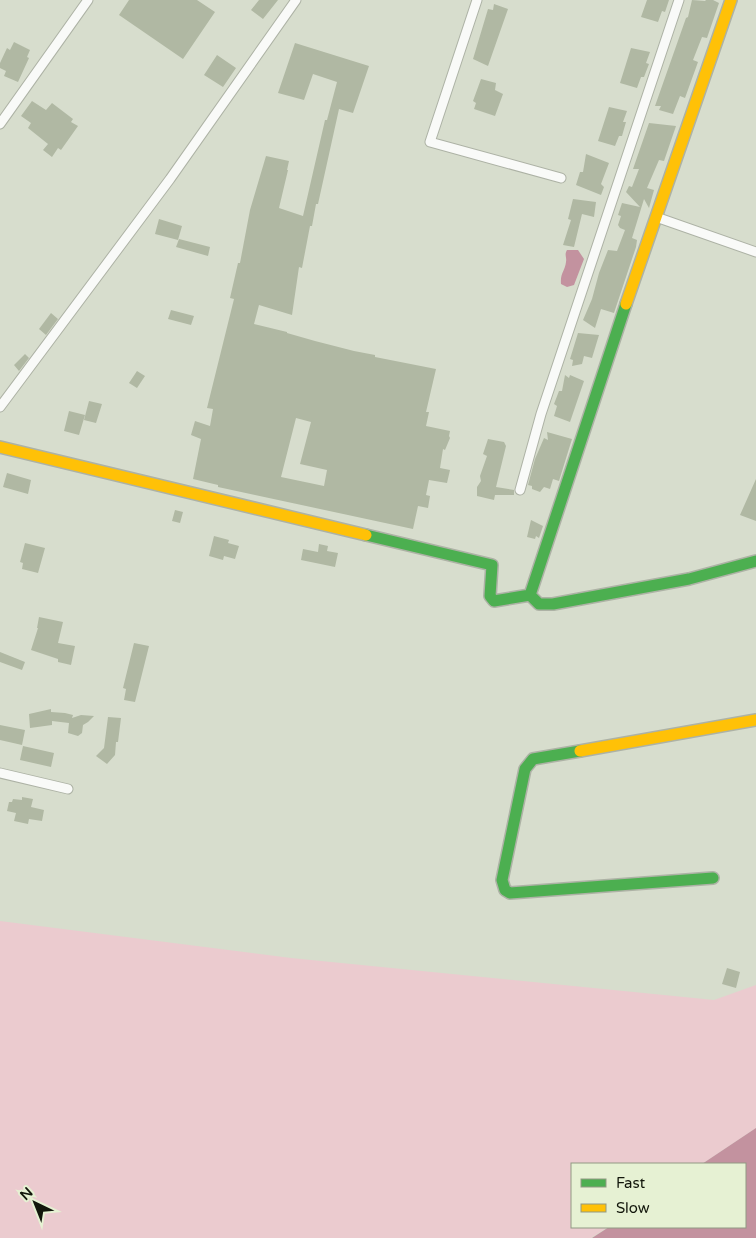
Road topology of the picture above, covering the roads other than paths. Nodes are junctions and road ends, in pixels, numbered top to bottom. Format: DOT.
graph roads {
  1 [pos="88,0"];
  2 [pos="296,0"];
  3 [pos="477,0"];
  4 [pos="679,0"];
  5 [pos="731,0"];
  6 [pos="0,124"];
  7 [pos="561,178"];
  8 [pos="656,217"];
  9 [pos="756,252"];
  10 [pos="0,407"];
  11 [pos="0,447"];
  12 [pos="520,490"];
  13 [pos="756,562"];
  14 [pos="530,595"];
  15 [pos="756,720"];
  16 [pos="0,772"];
  17 [pos="68,789"];
  18 [pos="712,878"];
  1 -- 6 [label="street"];
  2 -- 10 [label="street"];
  3 -- 7 [label="street"];
  4 -- 12 [label="street"];
  5 -- 8 [label="street"];
  8 -- 9 [label="street"];
  8 -- 14 [label="street"];
  11 -- 14 [label="street"];
  13 -- 14 [label="street"];
  15 -- 18 [label="street"];
  16 -- 17 [label="street"];
}
